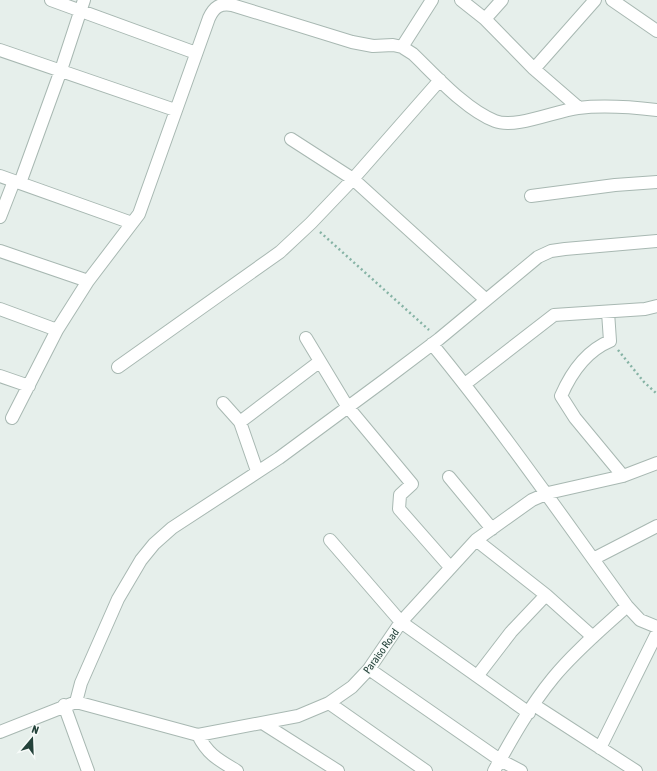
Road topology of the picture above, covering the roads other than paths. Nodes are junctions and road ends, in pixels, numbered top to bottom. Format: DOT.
graph roads {
  1 [pos="51,0"];
  2 [pos="461,0"];
  3 [pos="502,0"];
  4 [pos="595,0"];
  5 [pos="612,0"];
  6 [pos="429,1"];
  7 [pos="82,5"];
  8 [pos="211,6"];
  9 [pos="485,19"];
  10 [pos="657,31"];
  11 [pos="402,47"];
  12 [pos="0,50"];
  13 [pos="196,53"];
  14 [pos="534,69"];
  15 [pos="61,70"];
  16 [pos="440,80"];
  17 [pos="579,108"];
  18 [pos="175,110"];
  19 [pos="657,110"];
  20 [pos="291,139"];
  21 [pos="0,176"];
  22 [pos="354,179"];
  23 [pos="17,182"];
  24 [pos="657,182"];
  25 [pos="531,196"];
  26 [pos="0,217"];
  27 [pos="132,223"];
  28 [pos="657,241"];
  29 [pos="0,251"];
  30 [pos="88,281"];
  31 [pos="485,299"];
  32 [pos="657,306"];
  33 [pos="0,309"];
  34 [pos="608,312"];
  35 [pos="57,330"];
  36 [pos="306,338"];
  37 [pos="435,342"];
  38 [pos="319,362"];
  39 [pos="118,367"];
  40 [pos="0,376"];
  41 [pos="465,384"];
  42 [pos="29,386"];
  43 [pos="223,403"];
  44 [pos="347,406"];
  45 [pos="12,418"];
  46 [pos="240,422"];
  47 [pos="657,463"];
  48 [pos="257,471"];
  49 [pos="623,476"];
  50 [pos="449,477"];
  51 [pos="548,493"];
  52 [pos="657,526"];
  53 [pos="492,529"];
  54 [pos="330,540"];
  55 [pos="476,540"];
  56 [pos="593,559"];
  57 [pos="450,567"];
  58 [pos="546,595"];
  59 [pos="627,606"];
  60 [pos="401,622"];
  61 [pos="657,627"];
  62 [pos="657,633"];
  63 [pos="593,637"];
  64 [pos="369,670"];
  65 [pos="478,675"];
  66 [pos="329,702"];
  67 [pos="70,704"];
  68 [pos="532,709"];
  69 [pos="264,724"];
  70 [pos="0,732"];
  71 [pos="198,735"];
  72 [pos="600,748"];
  73 [pos="500,760"];
  74 [pos="88,771"];
  75 [pos="237,771"];
  76 [pos="338,771"];
  77 [pos="426,771"];
  78 [pos="494,771"];
  79 [pos="521,771"];
  80 [pos="636,771"];
  1 -- 7 [label="street"];
  2 -- 9 [label="street"];
  3 -- 9 [label="street"];
  4 -- 14 [label="street"];
  5 -- 10 [label="street"];
  6 -- 11 [label="street"];
  7 -- 13 [label="street"];
  7 -- 15 [label="street"];
  8 -- 11 [label="street"];
  8 -- 13 [label="street"];
  9 -- 14 [label="street"];
  11 -- 16 [label="street"];
  12 -- 15 [label="street"];
  13 -- 18 [label="street"];
  14 -- 17 [label="street"];
  15 -- 18 [label="street"];
  15 -- 23 [label="street"];
  16 -- 17 [label="street"];
  16 -- 22 [label="street"];
  17 -- 19 [label="street"];
  18 -- 27 [label="street"];
  20 -- 22 [label="street"];
  21 -- 23 [label="street"];
  22 -- 31 [label="street"];
  22 -- 39 [label="street"];
  23 -- 26 [label="street"];
  23 -- 27 [label="street"];
  24 -- 25 [label="street"];
  27 -- 30 [label="street"];
  28 -- 31 [label="street"];
  29 -- 30 [label="street"];
  30 -- 35 [label="street"];
  31 -- 37 [label="street"];
  32 -- 34 [label="street"];
  33 -- 35 [label="street"];
  34 -- 41 [label="street"];
  34 -- 49 [label="street"];
  35 -- 42 [label="street"];
  36 -- 38 [label="street"];
  37 -- 41 [label="street"];
  37 -- 44 [label="street"];
  38 -- 44 [label="street"];
  38 -- 46 [label="street"];
  40 -- 42 [label="street"];
  41 -- 51 [label="street"];
  42 -- 45 [label="street"];
  43 -- 46 [label="street"];
  44 -- 48 [label="street"];
  44 -- 57 [label="street"];
  46 -- 48 [label="street"];
  47 -- 49 [label="street, Paraiso Road"];
  48 -- 67 [label="street"];
  49 -- 51 [label="street, Paraiso Road"];
  50 -- 53 [label="street"];
  51 -- 53 [label="street, Paraiso Road"];
  51 -- 56 [label="street"];
  52 -- 56 [label="street"];
  53 -- 55 [label="street, Paraiso Road"];
  54 -- 60 [label="street"];
  55 -- 57 [label="street, Paraiso Road"];
  55 -- 58 [label="street"];
  56 -- 59 [label="street"];
  57 -- 60 [label="street, Paraiso Road"];
  58 -- 63 [label="street"];
  58 -- 65 [label="street"];
  59 -- 61 [label="street"];
  59 -- 63 [label="street"];
  60 -- 64 [label="street, Paraiso Road"];
  60 -- 65 [label="street"];
  62 -- 72 [label="street"];
  63 -- 68 [label="street"];
  64 -- 66 [label="street, Paraiso Road"];
  64 -- 73 [label="street"];
  65 -- 68 [label="street"];
  66 -- 69 [label="street, Paraiso Road"];
  66 -- 77 [label="street"];
  67 -- 70 [label="street"];
  67 -- 71 [label="street, Paraiso Road"];
  67 -- 74 [label="street"];
  68 -- 72 [label="street"];
  68 -- 73 [label="street"];
  69 -- 71 [label="street, Paraiso Road"];
  69 -- 76 [label="street"];
  71 -- 75 [label="street"];
  72 -- 80 [label="street"];
  73 -- 78 [label="street"];
  73 -- 79 [label="street"];
}
